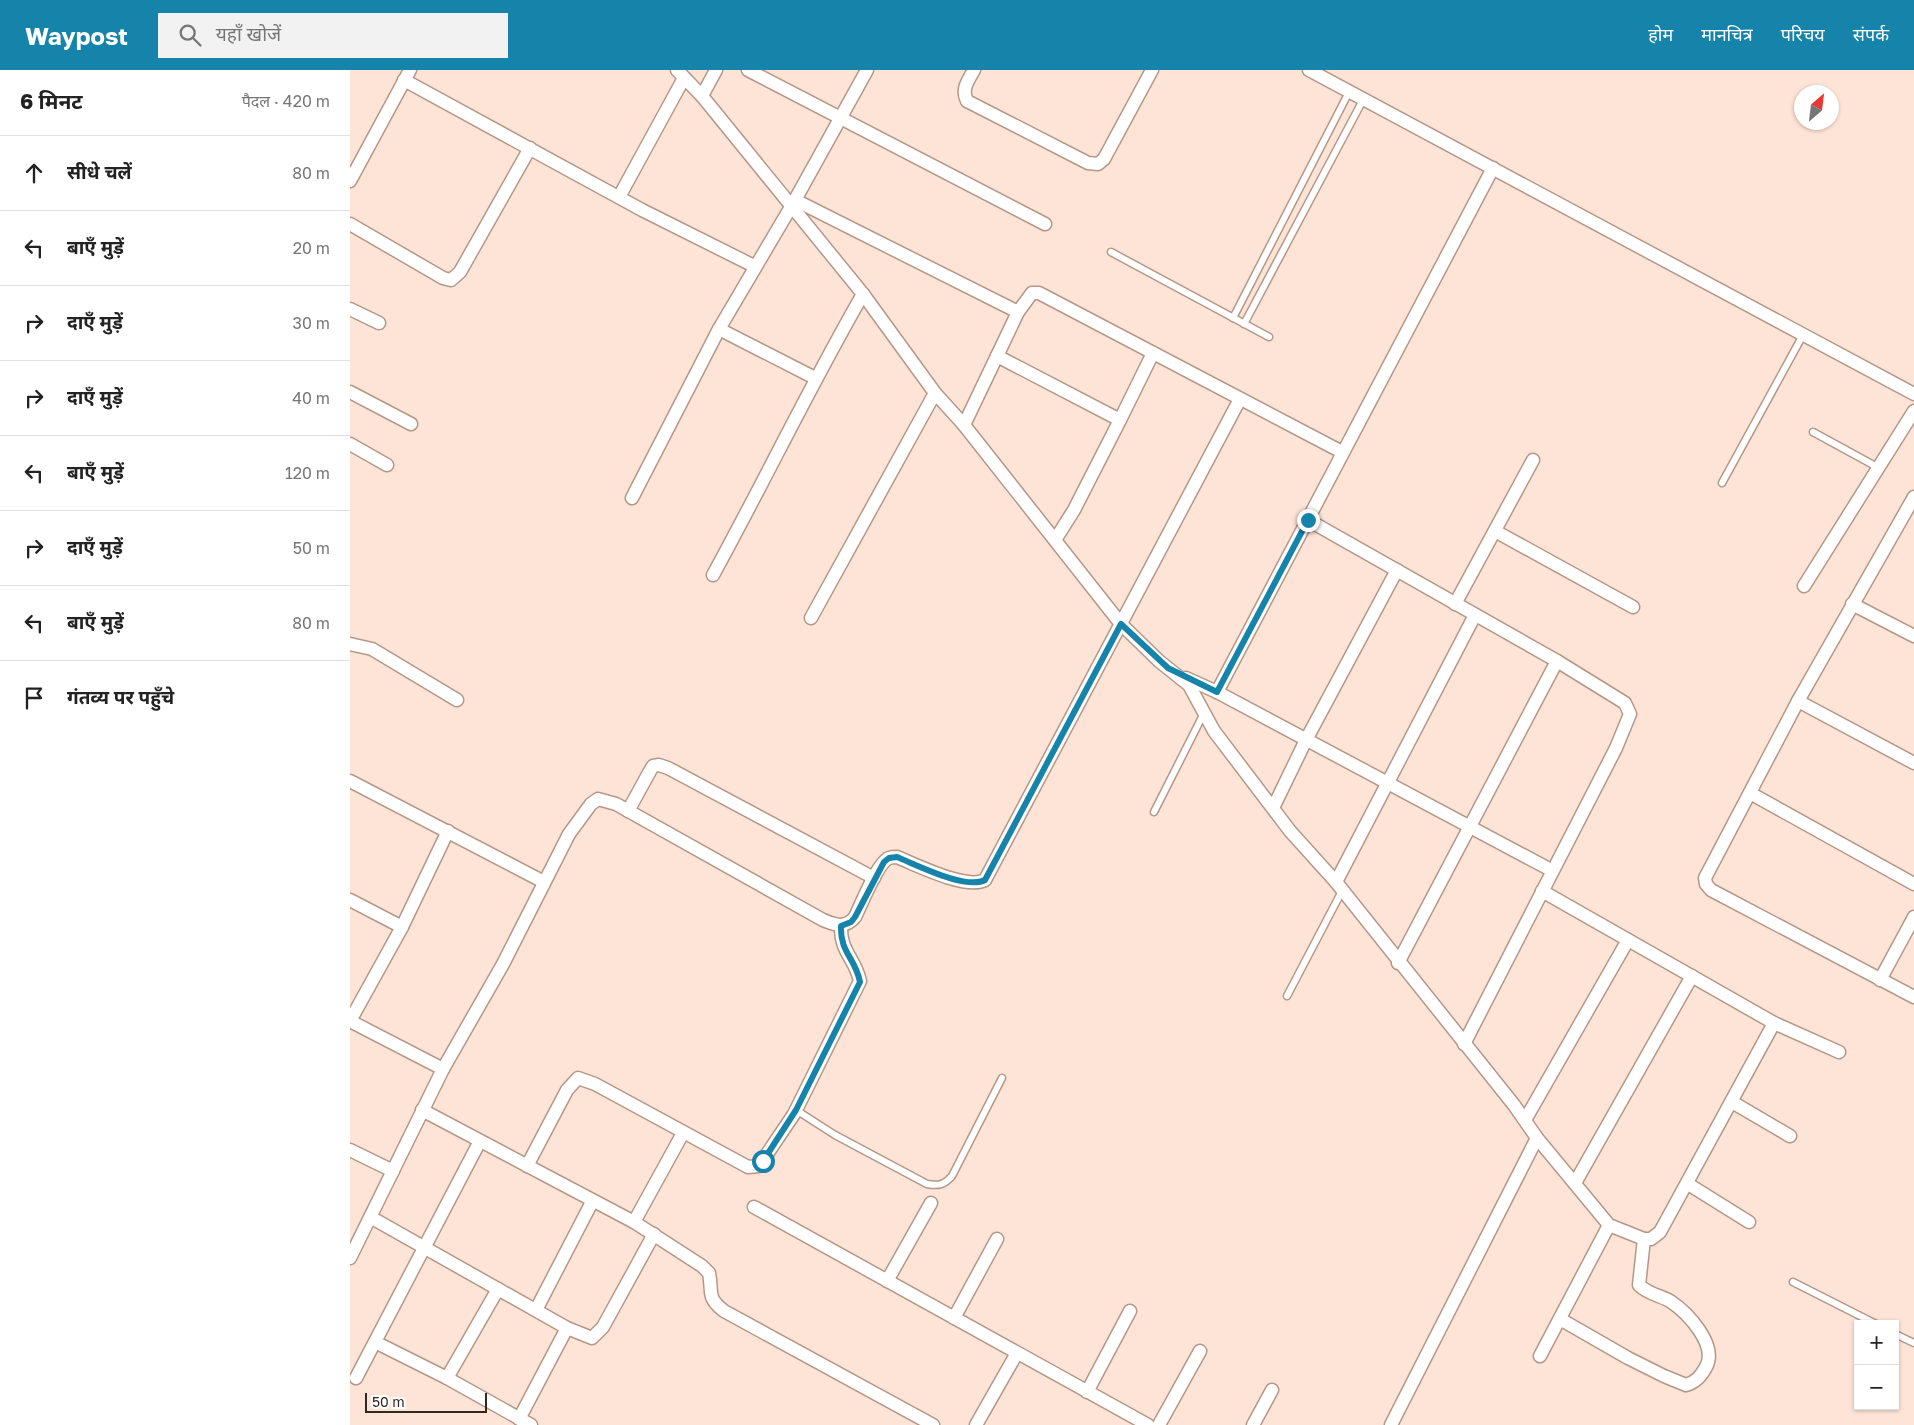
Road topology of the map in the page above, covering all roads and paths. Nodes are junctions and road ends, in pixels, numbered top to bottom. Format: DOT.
graph roads {
  1 [pos="716,70"];
  2 [pos="748,70"];
  3 [pos="867,70"];
  4 [pos="974,70"];
  5 [pos="1152,70"];
  6 [pos="1309,70"];
  7 [pos="681,74"];
  8 [pos="407,75"];
  9 [pos="1349,92"];
  10 [pos="702,96"];
  11 [pos="1363,100"];
  12 [pos="838,118"];
  13 [pos="530,148"];
  14 [pos="1493,168"];
  15 [pos="350,181"];
  16 [pos="619,197"];
  17 [pos="793,203"];
  18 [pos="350,224"];
  19 [pos="1045,224"];
  20 [pos="1111,252"];
  21 [pos="754,266"];
  22 [pos="863,294"];
  23 [pos="350,309"];
  24 [pos="1018,312"];
  25 [pos="1232,318"];
  26 [pos="379,324"];
  27 [pos="1244,324"];
  28 [pos="719,329"];
  29 [pos="1803,335"];
  30 [pos="1269,337"];
  31 [pos="1153,353"];
  32 [pos="997,356"];
  33 [pos="815,378"];
  34 [pos="350,392"];
  35 [pos="935,393"];
  36 [pos="1914,394"];
  37 [pos="1240,399"];
  38 [pos="1914,411"];
  39 [pos="1120,420"];
  40 [pos="411,424"];
  41 [pos="964,425"];
  42 [pos="1813,432"];
  43 [pos="350,444"];
  44 [pos="1342,452"];
  45 [pos="1534,460"];
  46 [pos="386,465"];
  47 [pos="1879,468"];
  48 [pos="1722,483"];
  49 [pos="1914,497"];
  50 [pos="632,498"];
  51 [pos="1910,515"];
  52 [pos="1308,520"];
  53 [pos="1495,530"];
  54 [pos="1056,540"];
  55 [pos="1397,570"];
  56 [pos="713,575"];
  57 [pos="1804,586"];
  58 [pos="1455,604"];
  59 [pos="1852,604"];
  60 [pos="1633,607"];
  61 [pos="1475,615"];
  62 [pos="811,618"];
  63 [pos="1121,624"];
  64 [pos="1914,636"];
  65 [pos="350,644"];
  66 [pos="1557,661"];
  67 [pos="1179,675"];
  68 [pos="1217,692"];
  69 [pos="456,700"];
  70 [pos="1798,700"];
  71 [pos="1204,713"];
  72 [pos="1306,740"];
  73 [pos="1914,763"];
  74 [pos="350,780"];
  75 [pos="1388,783"];
  76 [pos="1750,793"];
  77 [pos="1273,808"];
  78 [pos="628,811"];
  79 [pos="1154,812"];
  80 [pos="1470,829"];
  81 [pos="448,831"];
  82 [pos="1551,870"];
  83 [pos="874,878"];
  84 [pos="544,882"];
  85 [pos="1914,884"];
  86 [pos="1339,887"];
  87 [pos="1542,891"];
  88 [pos="350,900"];
  89 [pos="1914,917"];
  90 [pos="841,926"];
  91 [pos="402,927"];
  92 [pos="1628,940"];
  93 [pos="1398,963"];
  94 [pos="1692,976"];
  95 [pos="1880,980"];
  96 [pos="1287,996"];
  97 [pos="1914,997"];
  98 [pos="1774,1023"];
  99 [pos="1464,1044"];
  100 [pos="1838,1052"];
  101 [pos="443,1069"];
  102 [pos="1002,1078"];
  103 [pos="1732,1102"];
  104 [pos="422,1110"];
  105 [pos="796,1110"];
  106 [pos="1525,1120"];
  107 [pos="684,1133"];
  108 [pos="1790,1136"];
  109 [pos="1537,1138"];
  110 [pos="480,1141"];
  111 [pos="350,1150"];
  112 [pos="527,1166"];
  113 [pos="393,1171"];
  114 [pos="1575,1183"];
  115 [pos="1688,1184"];
  116 [pos="592,1202"];
  117 [pos="931,1203"];
  118 [pos="754,1207"];
  119 [pos="372,1218"];
  120 [pos="634,1222"];
  121 [pos="1749,1222"];
  122 [pos="1609,1225"];
  123 [pos="654,1234"];
  124 [pos="997,1239"];
  125 [pos="1644,1239"];
  126 [pos="425,1247"];
  127 [pos="350,1258"];
  128 [pos="887,1281"];
  129 [pos="1793,1282"];
  130 [pos="498,1289"];
  131 [pos="536,1310"];
  132 [pos="1130,1312"];
  133 [pos="954,1318"];
  134 [pos="1560,1319"];
  135 [pos="1868,1320"];
  136 [pos="567,1328"];
  137 [pos="1899,1336"];
  138 [pos="375,1342"];
  139 [pos="1914,1343"];
  140 [pos="1200,1351"];
  141 [pos="1017,1353"];
  142 [pos="1540,1356"];
  143 [pos="356,1378"];
  144 [pos="447,1378"];
  145 [pos="1272,1390"];
  146 [pos="1087,1392"];
  147 [pos="519,1419"];
  148 [pos="531,1425"];
  149 [pos="933,1425"];
  150 [pos="976,1425"];
  151 [pos="1148,1425"];
  152 [pos="1160,1425"];
  153 [pos="1253,1425"];
  154 [pos="1391,1425"];
  1 -- 10 [label="street"];
  2 -- 12 [label="street"];
  3 -- 12 [label="street"];
  4 -- 5 [label="street"];
  6 -- 9 [label="street"];
  7 -- 10 [label="street"];
  7 -- 16 [label="street"];
  8 -- 13 [label="street"];
  8 -- 15 [label="street"];
  9 -- 11 [label="street"];
  9 -- 25 [label="lane"];
  10 -- 17 [label="street"];
  11 -- 14 [label="street"];
  11 -- 27 [label="lane"];
  12 -- 17 [label="street"];
  12 -- 19 [label="street"];
  13 -- 16 [label="street"];
  13 -- 18 [label="street"];
  14 -- 29 [label="street"];
  14 -- 44 [label="street"];
  16 -- 21 [label="street"];
  17 -- 21 [label="street"];
  17 -- 22 [label="street"];
  17 -- 24 [label="street"];
  20 -- 25 [label="lane"];
  21 -- 28 [label="street"];
  22 -- 33 [label="street"];
  22 -- 35 [label="street"];
  23 -- 26 [label="street"];
  24 -- 31 [label="street"];
  24 -- 32 [label="street"];
  25 -- 27 [label="lane"];
  27 -- 30 [label="lane"];
  28 -- 33 [label="street"];
  28 -- 50 [label="street"];
  29 -- 36 [label="street"];
  29 -- 48 [label="lane"];
  31 -- 37 [label="street"];
  31 -- 39 [label="street"];
  32 -- 39 [label="street"];
  32 -- 41 [label="street"];
  33 -- 56 [label="street"];
  34 -- 40 [label="street"];
  35 -- 41 [label="street"];
  35 -- 62 [label="street"];
  37 -- 44 [label="street"];
  37 -- 63 [label="street"];
  38 -- 47 [label="street"];
  39 -- 54 [label="street"];
  41 -- 54 [label="street"];
  42 -- 47 [label="lane"];
  43 -- 46 [label="street"];
  44 -- 52 [label="street"];
  45 -- 53 [label="street"];
  47 -- 57 [label="street"];
  49 -- 51 [label="street"];
  51 -- 59 [label="street"];
  52 -- 55 [label="street"];
  52 -- 68 [label="street"];
  53 -- 58 [label="street"];
  53 -- 60 [label="street"];
  54 -- 63 [label="street"];
  55 -- 58 [label="street"];
  55 -- 72 [label="street"];
  58 -- 61 [label="street"];
  59 -- 64 [label="street"];
  59 -- 70 [label="street"];
  61 -- 66 [label="street"];
  61 -- 75 [label="street"];
  63 -- 67 [label="street"];
  63 -- 83 [label="street"];
  65 -- 69 [label="street"];
  66 -- 80 [label="street"];
  66 -- 82 [label="street"];
  67 -- 68 [label="street"];
  67 -- 71 [label="street"];
  68 -- 72 [label="street"];
  70 -- 73 [label="street"];
  70 -- 76 [label="street"];
  71 -- 77 [label="street"];
  71 -- 79 [label="lane"];
  72 -- 75 [label="street"];
  72 -- 77 [label="street"];
  74 -- 81 [label="street"];
  75 -- 80 [label="street"];
  75 -- 86 [label="street"];
  76 -- 85 [label="street"];
  76 -- 95 [label="street"];
  77 -- 86 [label="street"];
  78 -- 83 [label="street"];
  78 -- 84 [label="street"];
  78 -- 90 [label="street"];
  80 -- 82 [label="street"];
  80 -- 93 [label="street"];
  81 -- 84 [label="street"];
  81 -- 91 [label="street"];
  82 -- 87 [label="street"];
  83 -- 90 [label="street"];
  84 -- 101 [label="street"];
  86 -- 93 [label="street"];
  86 -- 96 [label="lane"];
  87 -- 92 [label="street"];
  87 -- 99 [label="street"];
  88 -- 91 [label="street"];
  89 -- 95 [label="street"];
  90 -- 105 [label="street"];
  91 -- 101 [label="street"];
  92 -- 94 [label="street"];
  92 -- 106 [label="street"];
  93 -- 99 [label="street"];
  94 -- 98 [label="street"];
  94 -- 114 [label="street"];
  95 -- 97 [label="street"];
  98 -- 100 [label="street"];
  98 -- 103 [label="street"];
  99 -- 106 [label="street"];
  101 -- 104 [label="street"];
  102 -- 105 [label="lane"];
  103 -- 108 [label="street"];
  103 -- 115 [label="street"];
  104 -- 110 [label="street"];
  104 -- 113 [label="street"];
  105 -- 107 [label="street"];
  106 -- 109 [label="street"];
  107 -- 112 [label="street"];
  107 -- 120 [label="street"];
  109 -- 114 [label="street"];
  109 -- 154 [label="street"];
  110 -- 112 [label="street"];
  110 -- 126 [label="street"];
  111 -- 113 [label="street"];
  112 -- 116 [label="street"];
  113 -- 119 [label="street"];
  114 -- 122 [label="street"];
  115 -- 121 [label="street"];
  115 -- 125 [label="street"];
  116 -- 120 [label="street"];
  116 -- 131 [label="street"];
  117 -- 128 [label="street"];
  118 -- 128 [label="street"];
  119 -- 126 [label="street"];
  119 -- 127 [label="street"];
  120 -- 123 [label="street"];
  122 -- 125 [label="street"];
  122 -- 134 [label="street"];
  123 -- 136 [label="street"];
  123 -- 149 [label="street"];
  124 -- 133 [label="street"];
  125 -- 134 [label="street"];
  126 -- 130 [label="street"];
  126 -- 138 [label="street"];
  128 -- 133 [label="street"];
  129 -- 135 [label="lane"];
  130 -- 131 [label="street"];
  130 -- 144 [label="street"];
  131 -- 136 [label="street"];
  132 -- 146 [label="street"];
  133 -- 141 [label="street"];
  134 -- 142 [label="street"];
  136 -- 147 [label="street"];
  137 -- 139 [label="lane"];
  138 -- 143 [label="street"];
  138 -- 144 [label="street"];
  140 -- 152 [label="street"];
  141 -- 146 [label="street"];
  141 -- 150 [label="street"];
  144 -- 147 [label="street"];
  145 -- 153 [label="street"];
  146 -- 151 [label="street"];
  147 -- 148 [label="street"];
}
